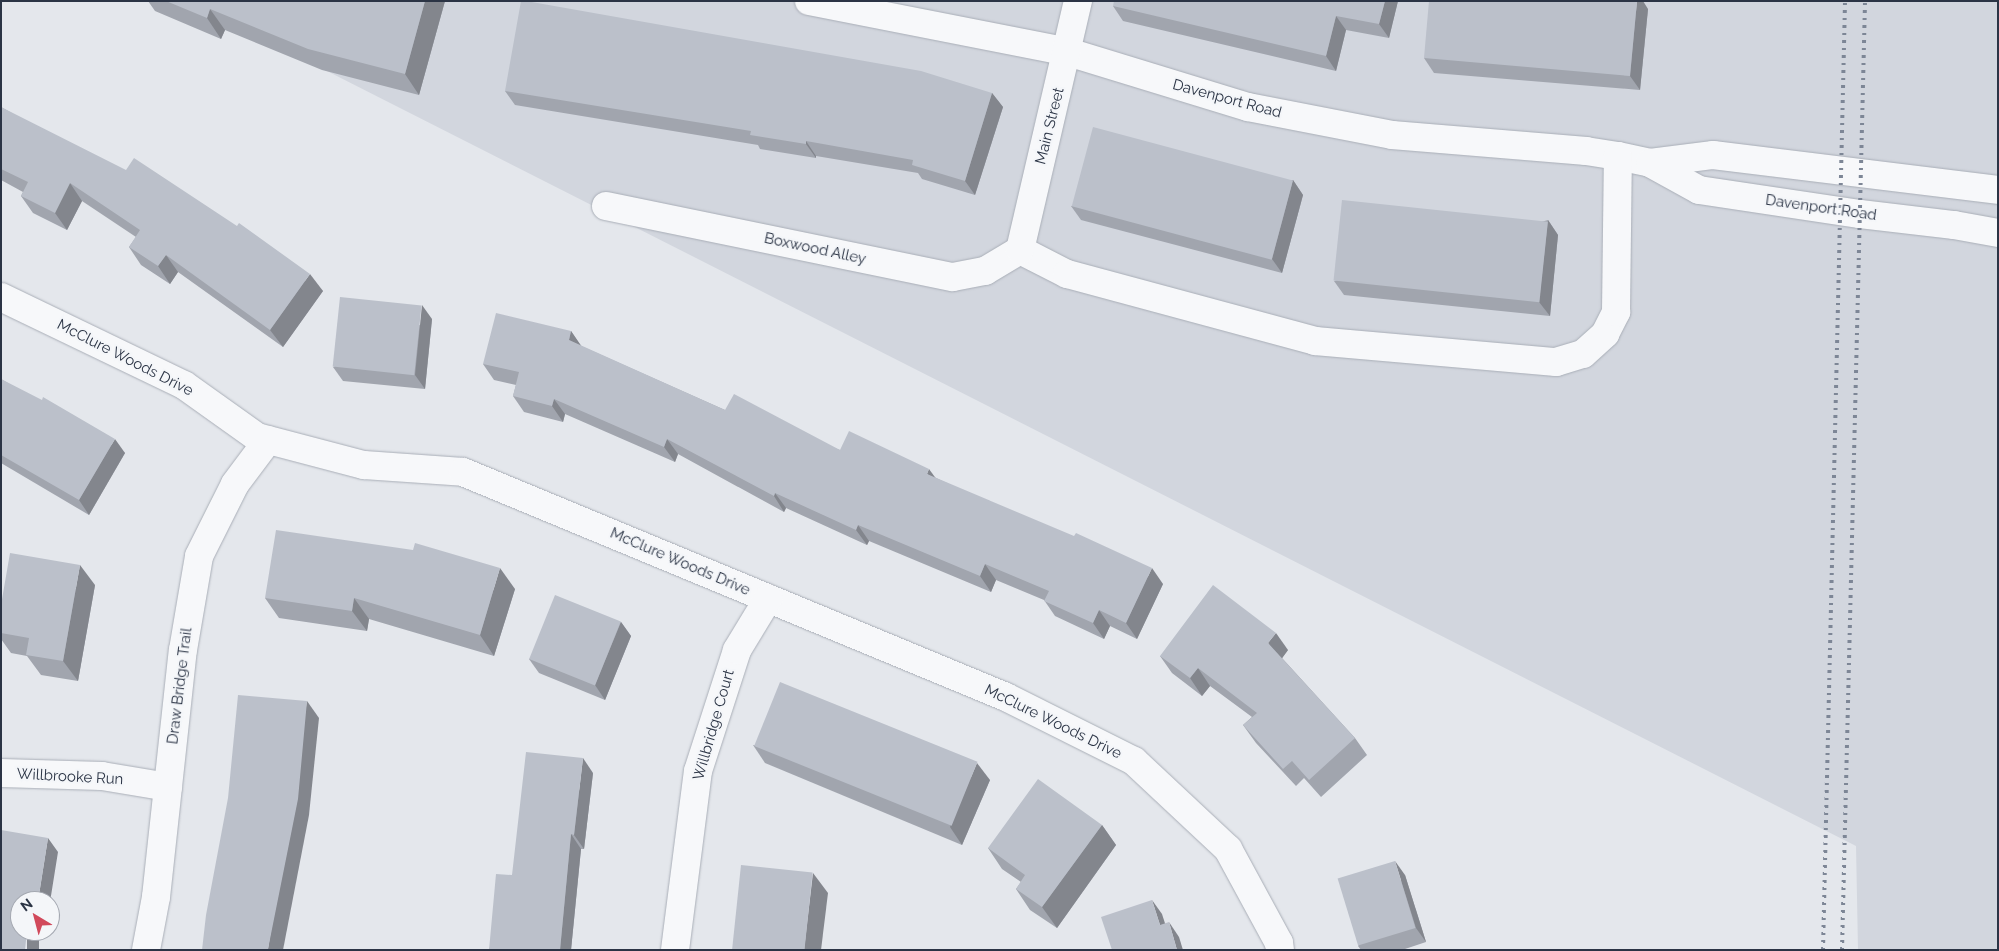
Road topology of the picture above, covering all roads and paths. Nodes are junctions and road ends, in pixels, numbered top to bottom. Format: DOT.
graph roads {
  1 [pos="809,1"];
  2 [pos="1078,1"];
  3 [pos="1068,52"];
  4 [pos="1618,156"];
  5 [pos="1650,163"];
  6 [pos="1998,190"];
  7 [pos="606,206"];
  8 [pos="1998,233"];
  9 [pos="1020,250"];
  10 [pos="1,297"];
  11 [pos="268,440"];
  12 [pos="768,599"];
  13 [pos="1,774"];
  14 [pos="168,787"];
  15 [pos="146,950"];
  16 [pos="675,950"];
  17 [pos="1280,950"];
  1 -- 3 [label="street, Davenport Road"];
  2 -- 3 [label="street, Main Street"];
  3 -- 4 [label="street, Davenport Road"];
  3 -- 9 [label="street, Main Street"];
  4 -- 5 [label="street, Davenport Road"];
  4 -- 9 [label="street"];
  5 -- 6 [label="street, Davenport Road"];
  5 -- 8 [label="street, Davenport Road"];
  7 -- 9 [label="street, Boxwood Alley"];
  10 -- 11 [label="street, McClure Woods Drive"];
  11 -- 12 [label="street, McClure Woods Drive"];
  11 -- 14 [label="street, Draw Bridge Trail"];
  12 -- 16 [label="street, Willbridge Court"];
  12 -- 17 [label="street, McClure Woods Drive"];
  13 -- 14 [label="street, Willbrooke Run"];
  14 -- 15 [label="street, Draw Bridge Trail"];
}
